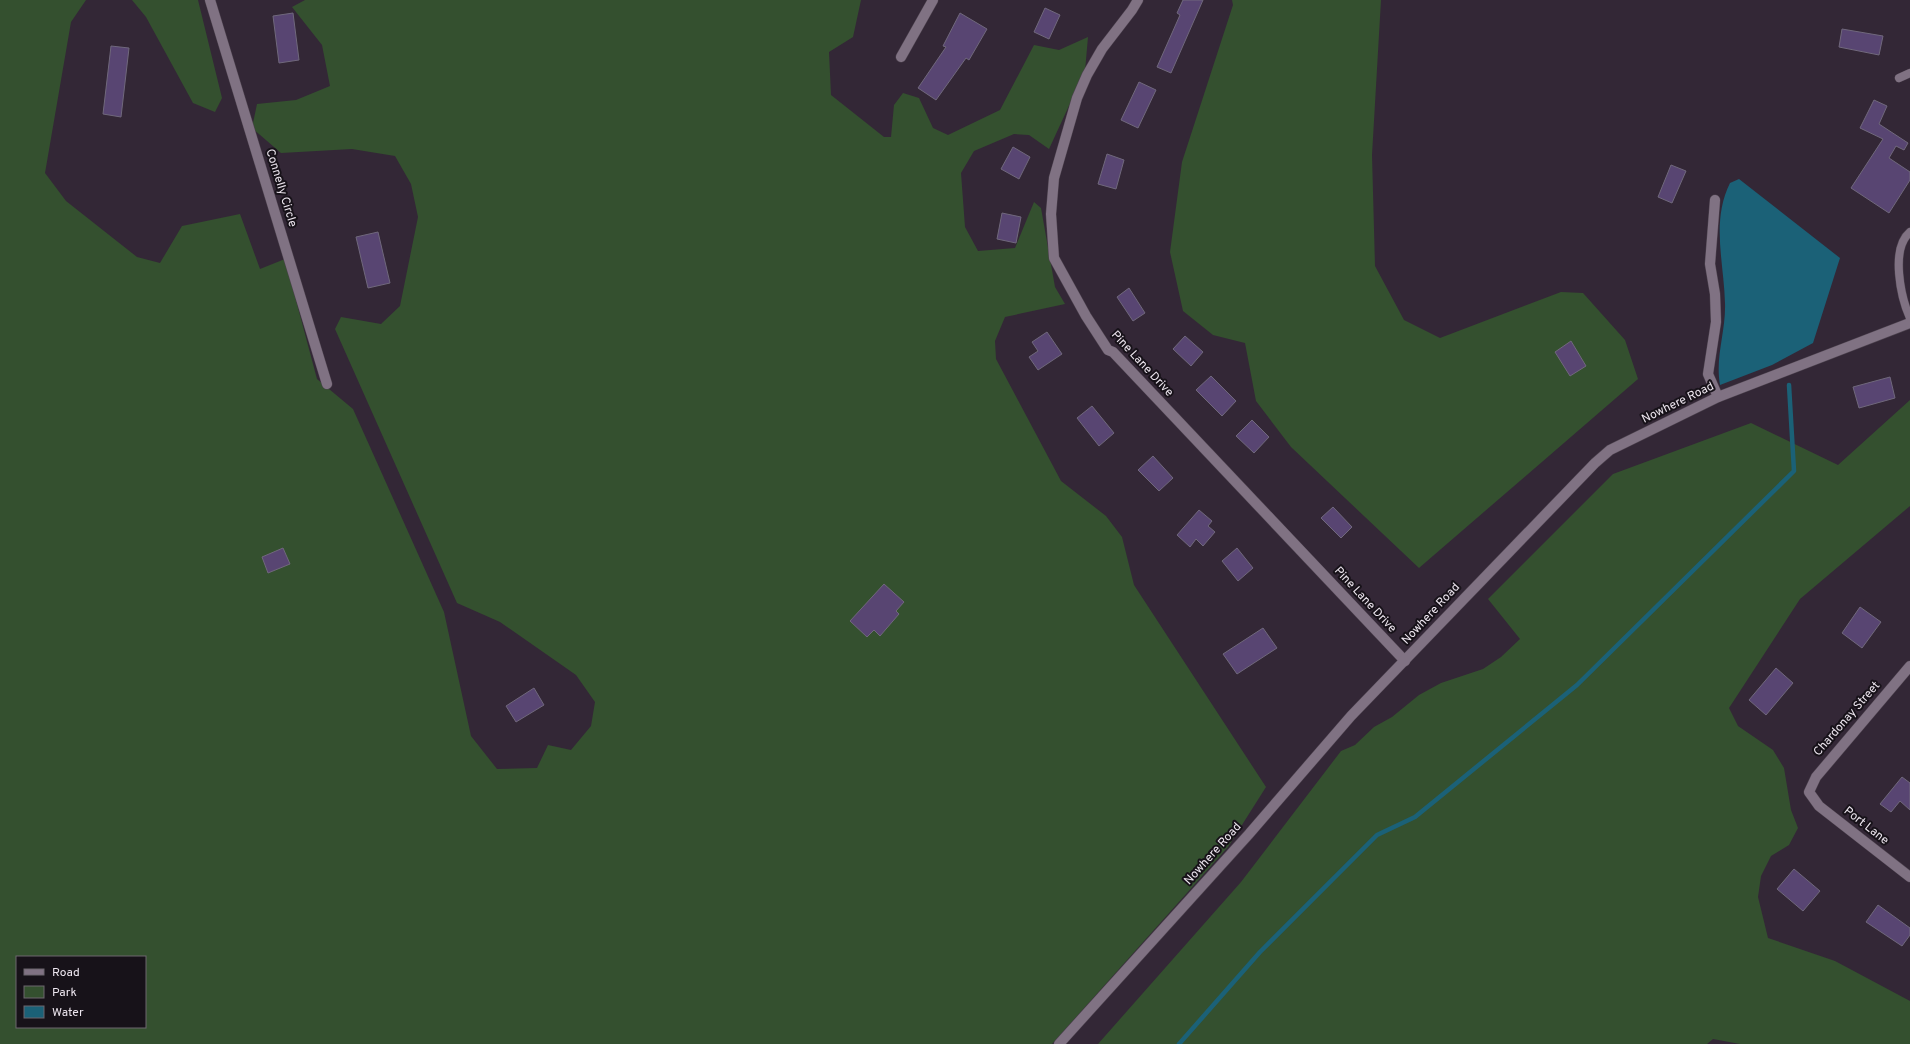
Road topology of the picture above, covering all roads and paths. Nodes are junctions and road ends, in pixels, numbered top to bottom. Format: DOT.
graph roads {
  1 [pos="210,0"];
  2 [pos="933,0"];
  3 [pos="1138,0"];
  4 [pos="901,57"];
  5 [pos="1910,73"];
  6 [pos="1899,78"];
  7 [pos="1715,200"];
  8 [pos="1910,232"];
  9 [pos="1910,318"];
  10 [pos="1910,323"];
  11 [pos="327,384"];
  12 [pos="1718,397"];
  13 [pos="1405,661"];
  14 [pos="1910,666"];
  15 [pos="1809,792"];
  16 [pos="1910,878"];
  17 [pos="1059,1044"];
  1 -- 11 [label="street, Connelly Circle"];
  2 -- 4 [label="street"];
  3 -- 13 [label="street, Pine Lane Drive"];
  5 -- 6 [label="lane"];
  7 -- 12 [label="street"];
  8 -- 9 [label="lane"];
  10 -- 12 [label="street, Nowhere Road"];
  12 -- 13 [label="street, Nowhere Road"];
  13 -- 17 [label="street, Nowhere Road"];
  14 -- 15 [label="street, Chardonay Street"];
  15 -- 16 [label="street, Port Lane"];
}
